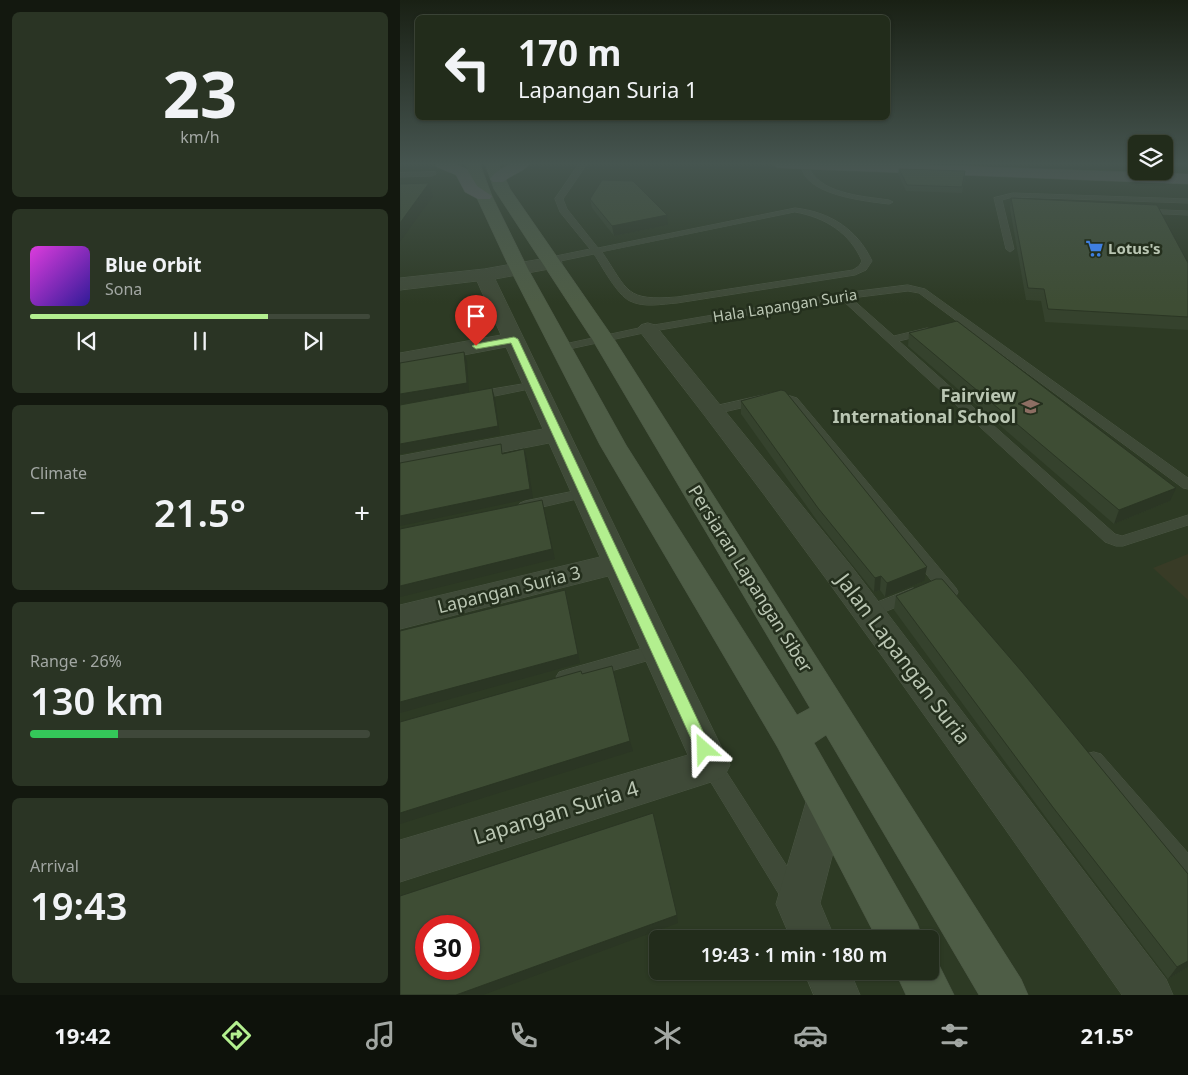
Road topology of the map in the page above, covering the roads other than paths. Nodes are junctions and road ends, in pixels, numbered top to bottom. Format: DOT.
graph roads {
  1 [pos="491,210"];
  2 [pos="517,210"];
  3 [pos="563,210"];
  4 [pos="793,210"];
  5 [pos="798,210"];
  6 [pos="1004,210"];
  7 [pos="1133,210"];
  8 [pos="1188,212"];
  9 [pos="595,249"];
  10 [pos="1010,249"];
  11 [pos="552,261"];
  12 [pos="519,269"];
  13 [pos="484,275"];
  14 [pos="400,284"];
  15 [pos="842,296"];
  16 [pos="966,322"];
  17 [pos="648,329"];
  18 [pos="514,339"];
  19 [pos="603,339"];
  20 [pos="891,340"];
  21 [pos="560,348"];
  22 [pos="400,360"];
  23 [pos="535,385"];
  24 [pos="468,397"];
  25 [pos="715,410"];
  26 [pos="558,434"];
  27 [pos="400,464"];
  28 [pos="1188,485"];
  29 [pos="585,492"];
  30 [pos="507,510"];
  31 [pos="1188,520"];
  32 [pos="618,563"];
  33 [pos="942,582"];
  34 [pos="962,605"];
  35 [pos="869,612"];
  36 [pos="400,617"];
  37 [pos="658,651"];
  38 [pos="553,680"];
  39 [pos="832,714"];
  40 [pos="790,737"];
  41 [pos="1084,748"];
  42 [pos="712,765"];
  43 [pos="826,802"];
  44 [pos="400,860"];
  45 [pos="1188,870"];
  46 [pos="805,922"];
  47 [pos="896,930"];
  48 [pos="831,980"];
  49 [pos="923,980"];
  50 [pos="837,995"];
  51 [pos="931,995"];
  52 [pos="1005,995"];
  53 [pos="1150,995"];
  1 -- 12 [label="main road"];
  2 -- 11 [label="main road, Persiaran Lapangan Siber"];
  3 -- 9 [label="lane"];
  4 -- 9 [label="lane"];
  5 -- 9 [label="lane"];
  6 -- 10 [label="lane"];
  7 -- 8 [label="lane"];
  9 -- 11 [label="lane"];
  11 -- 12 [label="street"];
  11 -- 19 [label="main road, Persiaran Lapangan Siber"];
  12 -- 13 [label="street"];
  12 -- 21 [label="main road"];
  13 -- 14 [label="street"];
  13 -- 18 [label="street"];
  15 -- 16 [label="lane, Hala Lapangan Suria"];
  15 -- 17 [label="lane, Hala Lapangan Suria"];
  15 -- 20 [label="lane"];
  16 -- 20 [label="lane"];
  16 -- 28 [label="lane"];
  17 -- 19 [label="lane"];
  17 -- 25 [label="street, Jalan Lapangan Suria"];
  18 -- 22 [label="street"];
  18 -- 23 [label="street"];
  19 -- 21 [label="lane"];
  19 -- 39 [label="main road, Persiaran Lapangan Siber"];
  20 -- 31 [label="lane"];
  21 -- 40 [label="main road"];
  23 -- 24 [label="lane"];
  23 -- 26 [label="street"];
  25 -- 33 [label="lane"];
  25 -- 35 [label="street, Jalan Lapangan Suria"];
  26 -- 27 [label="street"];
  26 -- 29 [label="street"];
  29 -- 30 [label="lane"];
  29 -- 32 [label="street"];
  32 -- 36 [label="street, Lapangan Suria 3"];
  32 -- 37 [label="street"];
  33 -- 34 [label="lane"];
  33 -- 35 [label="lane"];
  35 -- 53 [label="street, Jalan Lapangan Suria"];
  37 -- 38 [label="lane"];
  37 -- 42 [label="street"];
  39 -- 40 [label="main road"];
  39 -- 52 [label="main road, Persiaran Lapangan Siber"];
  40 -- 43 [label="main road"];
  41 -- 45 [label="lane"];
  42 -- 44 [label="street, Lapangan Suria 4"];
  42 -- 46 [label="lane"];
  43 -- 46 [label="street"];
  43 -- 47 [label="main road"];
  48 -- 50 [label="street"];
  49 -- 51 [label="main road"];
}
